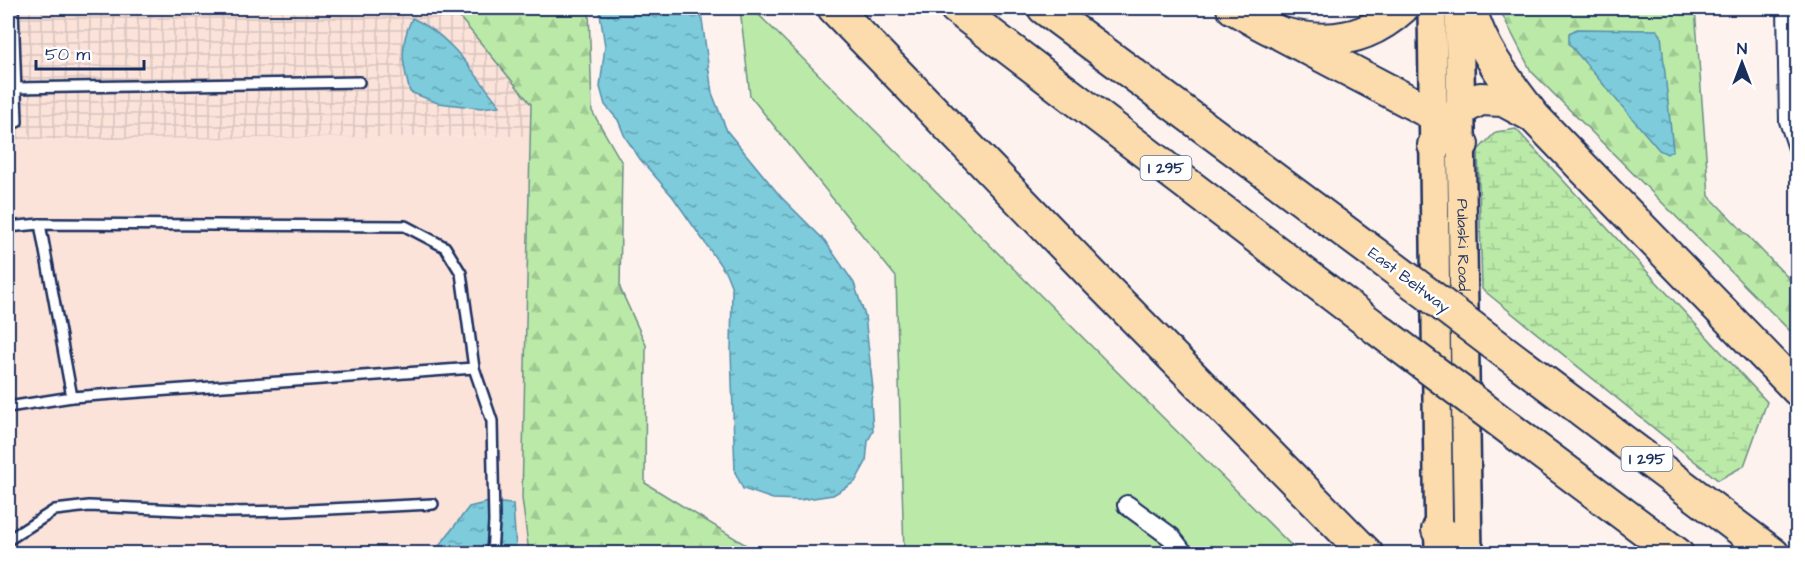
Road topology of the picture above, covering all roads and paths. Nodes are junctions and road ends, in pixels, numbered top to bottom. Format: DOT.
graph roads {
  1 [pos="13,8"];
  2 [pos="834,8"];
  3 [pos="956,8"];
  4 [pos="1044,8"];
  5 [pos="1233,8"];
  6 [pos="1401,8"];
  7 [pos="1432,8"];
  8 [pos="1459,8"];
  9 [pos="1470,8"];
  10 [pos="1787,8"];
  11 [pos="1281,34"];
  12 [pos="359,82"];
  13 [pos="15,88"];
  14 [pos="1534,117"];
  15 [pos="8,122"];
  16 [pos="1447,128"];
  17 [pos="1797,148"];
  18 [pos="40,224"];
  19 [pos="8,227"];
  20 [pos="474,368"];
  21 [pos="1797,390"];
  22 [pos="72,397"];
  23 [pos="8,408"];
  24 [pos="433,504"];
  25 [pos="1127,505"];
  26 [pos="8,540"];
  27 [pos="1457,547"];
  28 [pos="492,554"];
  29 [pos="1184,554"];
  30 [pos="1367,554"];
  31 [pos="1677,554"];
  32 [pos="1773,554"];
  1 -- 13 [label="lane"];
  2 -- 30 [label="highway"];
  3 -- 31 [label="highway, I 295, bridge"];
  4 -- 32 [label="highway, East Beltway / I 295, bridge"];
  5 -- 11 [label="highway"];
  6 -- 11 [label="highway"];
  7 -- 16 [label="main road, Pulaski Road"];
  8 -- 16 [label="main road, Pulaski Road"];
  9 -- 14 [label="highway"];
  10 -- 17 [label="street"];
  11 -- 16 [label="highway"];
  12 -- 13 [label="lane"];
  13 -- 15 [label="lane"];
  14 -- 16 [label="highway"];
  14 -- 21 [label="highway"];
  16 -- 27 [label="main road, Pulaski Road"];
  18 -- 19 [label="lane"];
  18 -- 20 [label="lane"];
  18 -- 22 [label="lane"];
  20 -- 22 [label="lane"];
  20 -- 28 [label="lane"];
  22 -- 23 [label="lane"];
  24 -- 26 [label="lane"];
  25 -- 29 [label="street"];
}
